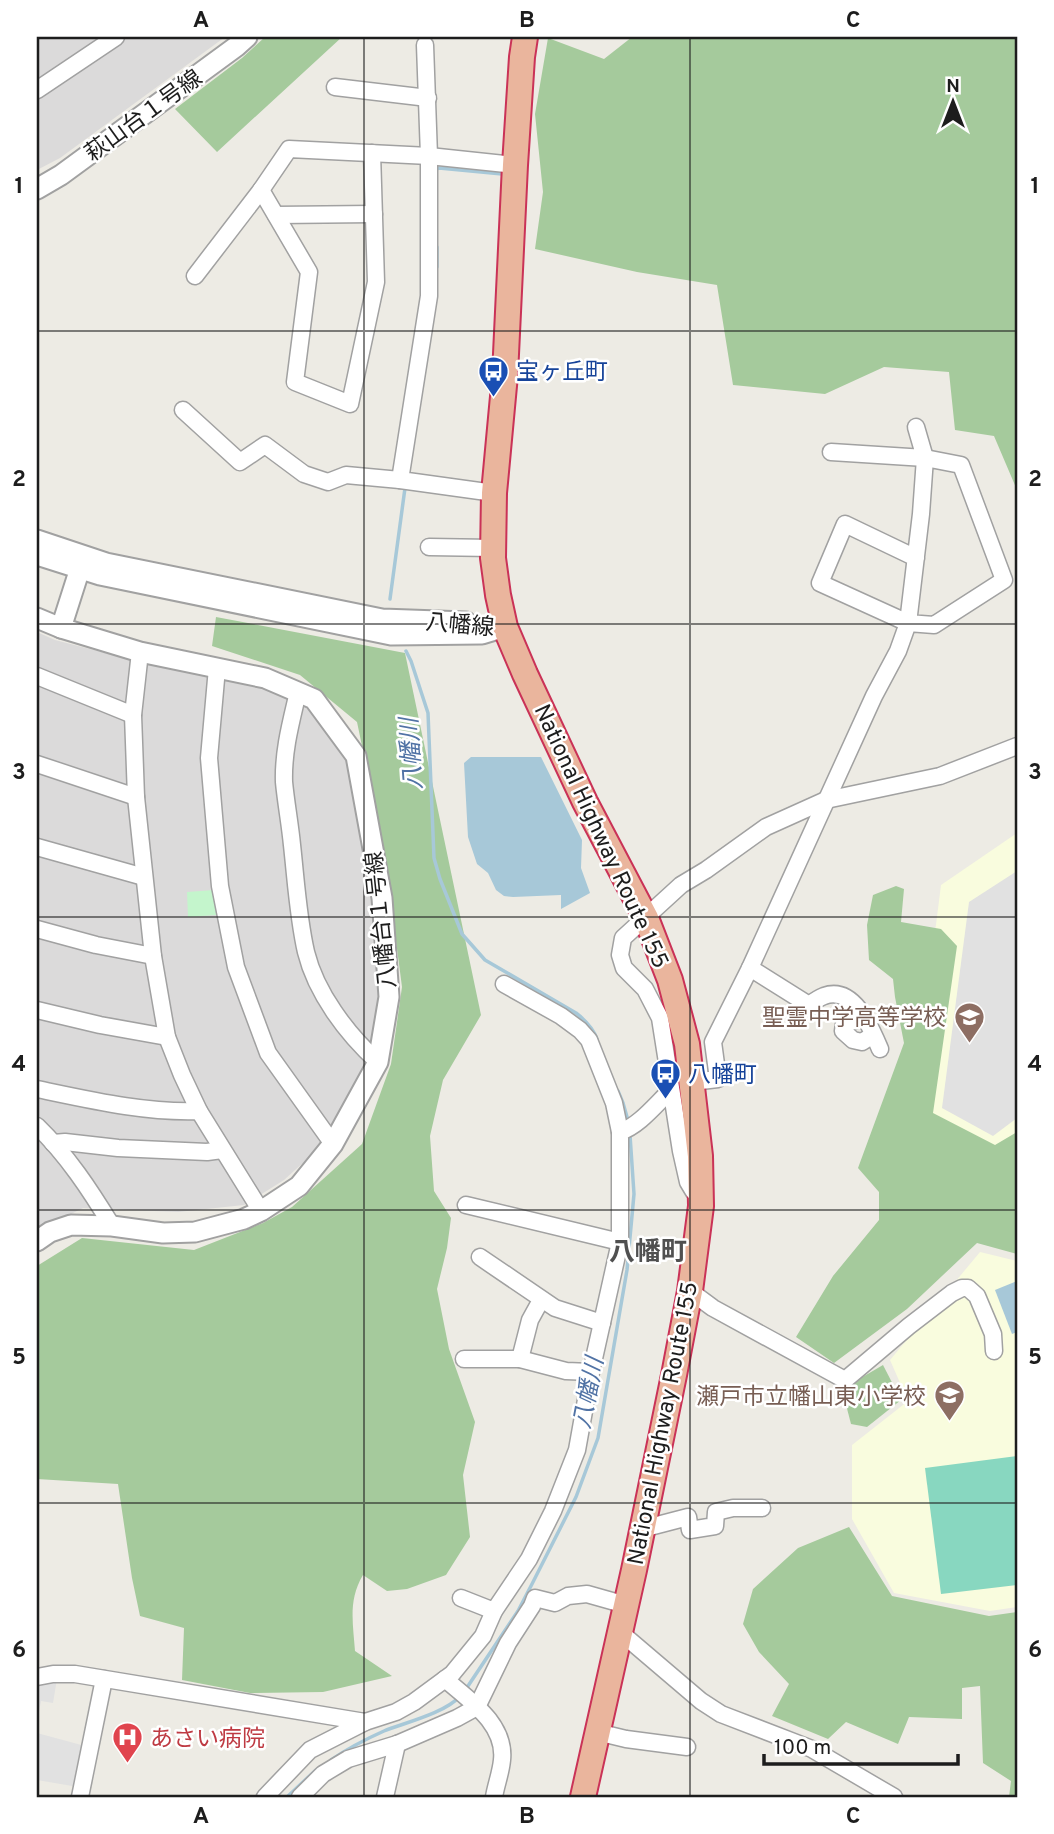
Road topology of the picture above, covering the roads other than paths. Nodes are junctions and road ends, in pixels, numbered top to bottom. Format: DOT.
graph roads {
  1 [pos="116,37"];
  2 [pos="525,37"];
  3 [pos="238,40"];
  4 [pos="425,46"];
  5 [pos="335,87"];
  6 [pos="37,90"];
  7 [pos="428,98"];
  8 [pos="372,153"];
  9 [pos="429,156"];
  10 [pos="515,165"];
  11 [pos="37,189"];
  12 [pos="261,190"];
  13 [pos="374,214"];
  14 [pos="276,215"];
  15 [pos="195,276"];
  16 [pos="183,410"];
  17 [pos="916,427"];
  18 [pos="831,451"];
  19 [pos="925,458"];
  20 [pos="400,480"];
  21 [pos="494,493"];
  22 [pos="37,540"];
  23 [pos="429,547"];
  24 [pos="493,548"];
  25 [pos="37,555"];
  26 [pos="916,558"];
  27 [pos="82,563"];
  28 [pos="37,618"];
  29 [pos="908,624"];
  30 [pos="505,627"];
  31 [pos="61,628"];
  32 [pos="140,652"];
  33 [pos="217,668"];
  34 [pos="37,676"];
  35 [pos="298,692"];
  36 [pos="133,715"];
  37 [pos="1017,746"];
  38 [pos="37,764"];
  39 [pos="136,797"];
  40 [pos="826,800"];
  41 [pos="37,847"];
  42 [pos="144,877"];
  43 [pos="646,918"];
  44 [pos="37,929"];
  45 [pos="152,956"];
  46 [pos="750,968"];
  47 [pos="504,984"];
  48 [pos="37,1010"];
  49 [pos="863,1018"];
  50 [pos="167,1037"];
  51 [pos="378,1062"];
  52 [pos="681,1086"];
  53 [pos="37,1089"];
  54 [pos="200,1111"];
  55 [pos="37,1126"];
  56 [pos="627,1128"];
  57 [pos="53,1143"];
  58 [pos="333,1144"];
  59 [pos="222,1150"];
  60 [pos="466,1205"];
  61 [pos="261,1211"];
  62 [pos="112,1226"];
  63 [pos="37,1241"];
  64 [pos="620,1242"];
  65 [pos="480,1257"];
  66 [pos="690,1291"];
  67 [pos="541,1300"];
  68 [pos="602,1323"];
  69 [pos="994,1351"];
  70 [pos="464,1359"];
  71 [pos="520,1359"];
  72 [pos="592,1372"];
  73 [pos="762,1508"];
  74 [pos="642,1529"];
  75 [pos="509,1594"];
  76 [pos="461,1598"];
  77 [pos="530,1605"];
  78 [pos="626,1605"];
  79 [pos="494,1611"];
  80 [pos="620,1632"];
  81 [pos="37,1677"];
  82 [pos="104,1679"];
  83 [pos="449,1683"];
  84 [pos="472,1703"];
  85 [pos="365,1722"];
  86 [pos="597,1732"];
  87 [pos="397,1744"];
  88 [pos="687,1747"];
  89 [pos="80,1797"];
  90 [pos="265,1797"];
  91 [pos="300,1797"];
  92 [pos="385,1797"];
  93 [pos="494,1797"];
  94 [pos="583,1797"];
  95 [pos="894,1797"];
  1 -- 6 [label="street"];
  2 -- 10 [label="highway, National Highway Route 155"];
  3 -- 11 [label="street, 萩山台１号線"];
  4 -- 7 [label="street"];
  5 -- 7 [label="street"];
  7 -- 9 [label="street"];
  8 -- 9 [label="street"];
  8 -- 12 [label="street"];
  8 -- 13 [label="street"];
  9 -- 10 [label="street"];
  9 -- 20 [label="street"];
  10 -- 21 [label="highway, National Highway Route 155"];
  12 -- 14 [label="street"];
  12 -- 15 [label="street"];
  13 -- 14 [label="street"];
  13 -- 14 [label="street"];
  16 -- 20 [label="street"];
  17 -- 19 [label="street"];
  18 -- 19 [label="street"];
  19 -- 26 [label="street"];
  19 -- 29 [label="street"];
  20 -- 21 [label="street"];
  21 -- 24 [label="highway, National Highway Route 155"];
  22 -- 27 [label="street, 八幡線"];
  23 -- 24 [label="street"];
  24 -- 30 [label="highway, National Highway Route 155"];
  25 -- 27 [label="street, 八幡線"];
  26 -- 29 [label="street"];
  26 -- 29 [label="street"];
  27 -- 30 [label="street, 八幡線"];
  27 -- 31 [label="street"];
  28 -- 31 [label="street, 八幡台１号線"];
  29 -- 40 [label="street"];
  30 -- 43 [label="highway, National Highway Route 155"];
  31 -- 32 [label="street, 八幡台１号線"];
  32 -- 33 [label="street, 八幡台１号線"];
  32 -- 36 [label="street"];
  33 -- 35 [label="street, 八幡台１号線"];
  33 -- 58 [label="street"];
  34 -- 36 [label="street"];
  35 -- 51 [label="street"];
  35 -- 51 [label="street, 八幡台１号線"];
  36 -- 39 [label="street"];
  37 -- 40 [label="street"];
  38 -- 39 [label="street"];
  39 -- 42 [label="street"];
  40 -- 43 [label="street"];
  40 -- 46 [label="street"];
  41 -- 42 [label="street"];
  42 -- 45 [label="street"];
  43 -- 52 [label="highway, National Highway Route 155"];
  43 -- 52 [label="street"];
  44 -- 45 [label="street"];
  45 -- 50 [label="street"];
  46 -- 49 [label="street"];
  46 -- 52 [label="street"];
  47 -- 56 [label="street"];
  48 -- 50 [label="street"];
  49 -- 49 [label="street"];
  50 -- 54 [label="street"];
  51 -- 58 [label="street, 八幡台１号線"];
  52 -- 56 [label="street"];
  52 -- 66 [label="highway, National Highway Route 155"];
  53 -- 54 [label="street"];
  54 -- 59 [label="street"];
  55 -- 57 [label="street"];
  56 -- 64 [label="street"];
  57 -- 59 [label="street"];
  57 -- 62 [label="street"];
  58 -- 61 [label="street, 八幡台１号線"];
  59 -- 61 [label="street"];
  60 -- 64 [label="street"];
  61 -- 62 [label="street, 八幡台１号線"];
  62 -- 63 [label="street, 八幡台１号線"];
  64 -- 68 [label="street"];
  65 -- 67 [label="street"];
  66 -- 69 [label="street"];
  66 -- 74 [label="highway, National Highway Route 155"];
  67 -- 68 [label="street"];
  67 -- 71 [label="street"];
  68 -- 72 [label="street"];
  70 -- 71 [label="street"];
  71 -- 72 [label="street"];
  72 -- 75 [label="street"];
  73 -- 74 [label="street"];
  74 -- 78 [label="highway, National Highway Route 155"];
  75 -- 77 [label="street"];
  75 -- 79 [label="street"];
  76 -- 79 [label="street"];
  77 -- 78 [label="street"];
  77 -- 84 [label="street"];
  78 -- 80 [label="highway, National Highway Route 155"];
  79 -- 83 [label="street"];
  80 -- 86 [label="highway, National Highway Route 155"];
  80 -- 95 [label="street"];
  81 -- 82 [label="street"];
  82 -- 85 [label="street"];
  82 -- 89 [label="street"];
  83 -- 84 [label="street"];
  83 -- 85 [label="street"];
  84 -- 87 [label="street"];
  84 -- 93 [label="street"];
  85 -- 90 [label="street"];
  86 -- 88 [label="street"];
  86 -- 94 [label="highway, National Highway Route 155"];
  87 -- 91 [label="street"];
  87 -- 92 [label="street"];
}
